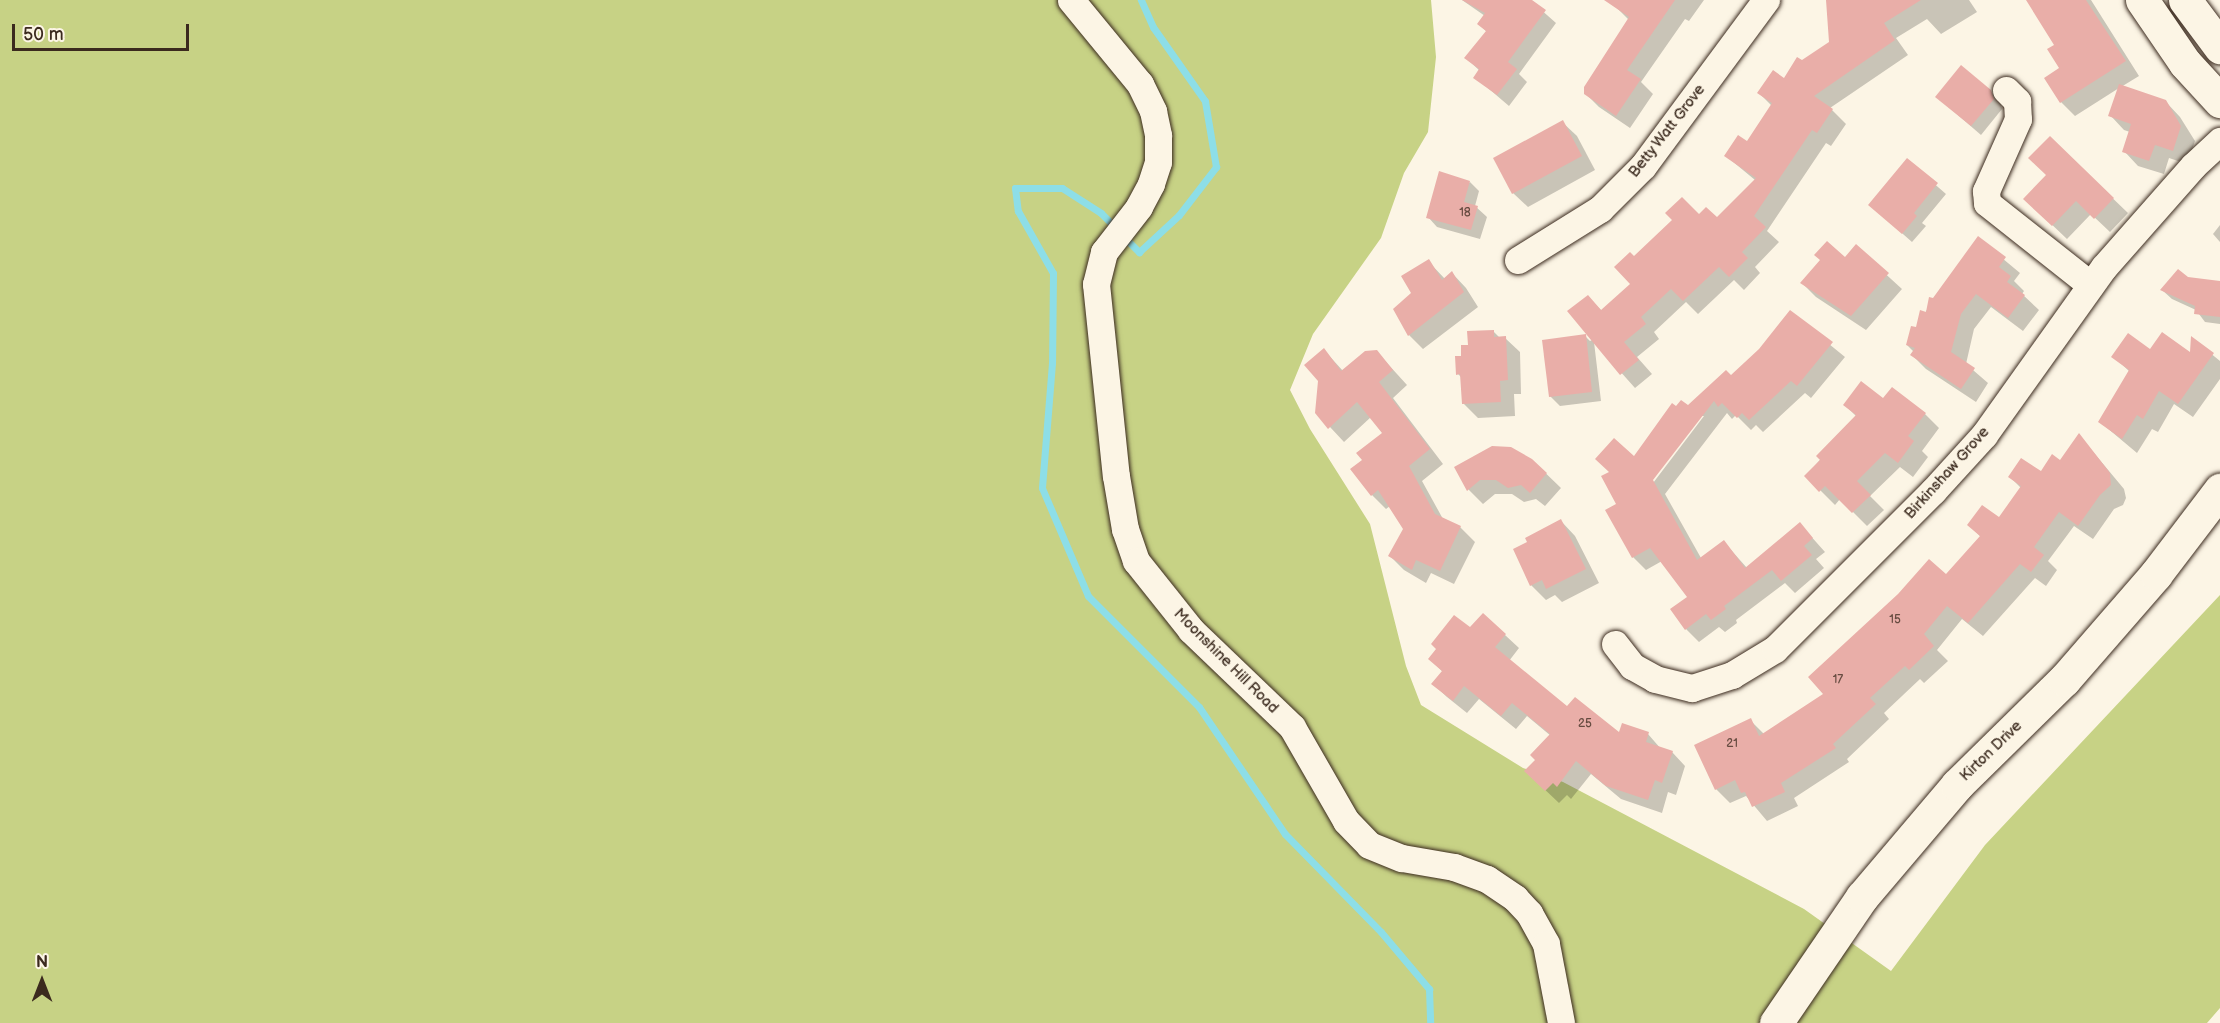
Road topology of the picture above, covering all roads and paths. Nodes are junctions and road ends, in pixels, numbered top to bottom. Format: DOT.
graph roads {
  1 [pos="1071,0"];
  2 [pos="1766,0"];
  3 [pos="2142,0"];
  4 [pos="2185,0"];
  5 [pos="2220,47"];
  6 [pos="2006,90"];
  7 [pos="2220,101"];
  8 [pos="2220,141"];
  9 [pos="1518,260"];
  10 [pos="2091,285"];
  11 [pos="2220,490"];
  12 [pos="1616,644"];
  13 [pos="1561,1023"];
  14 [pos="1776,1023"];
  1 -- 13 [label="street, Moonshine Hill Road"];
  2 -- 9 [label="street, Betty Watt Grove"];
  3 -- 7 [label="street"];
  4 -- 5 [label="street"];
  6 -- 10 [label="street"];
  8 -- 10 [label="street, Birkinshaw Grove"];
  10 -- 12 [label="street, Birkinshaw Grove"];
  11 -- 14 [label="street, Kirton Drive"];
}
